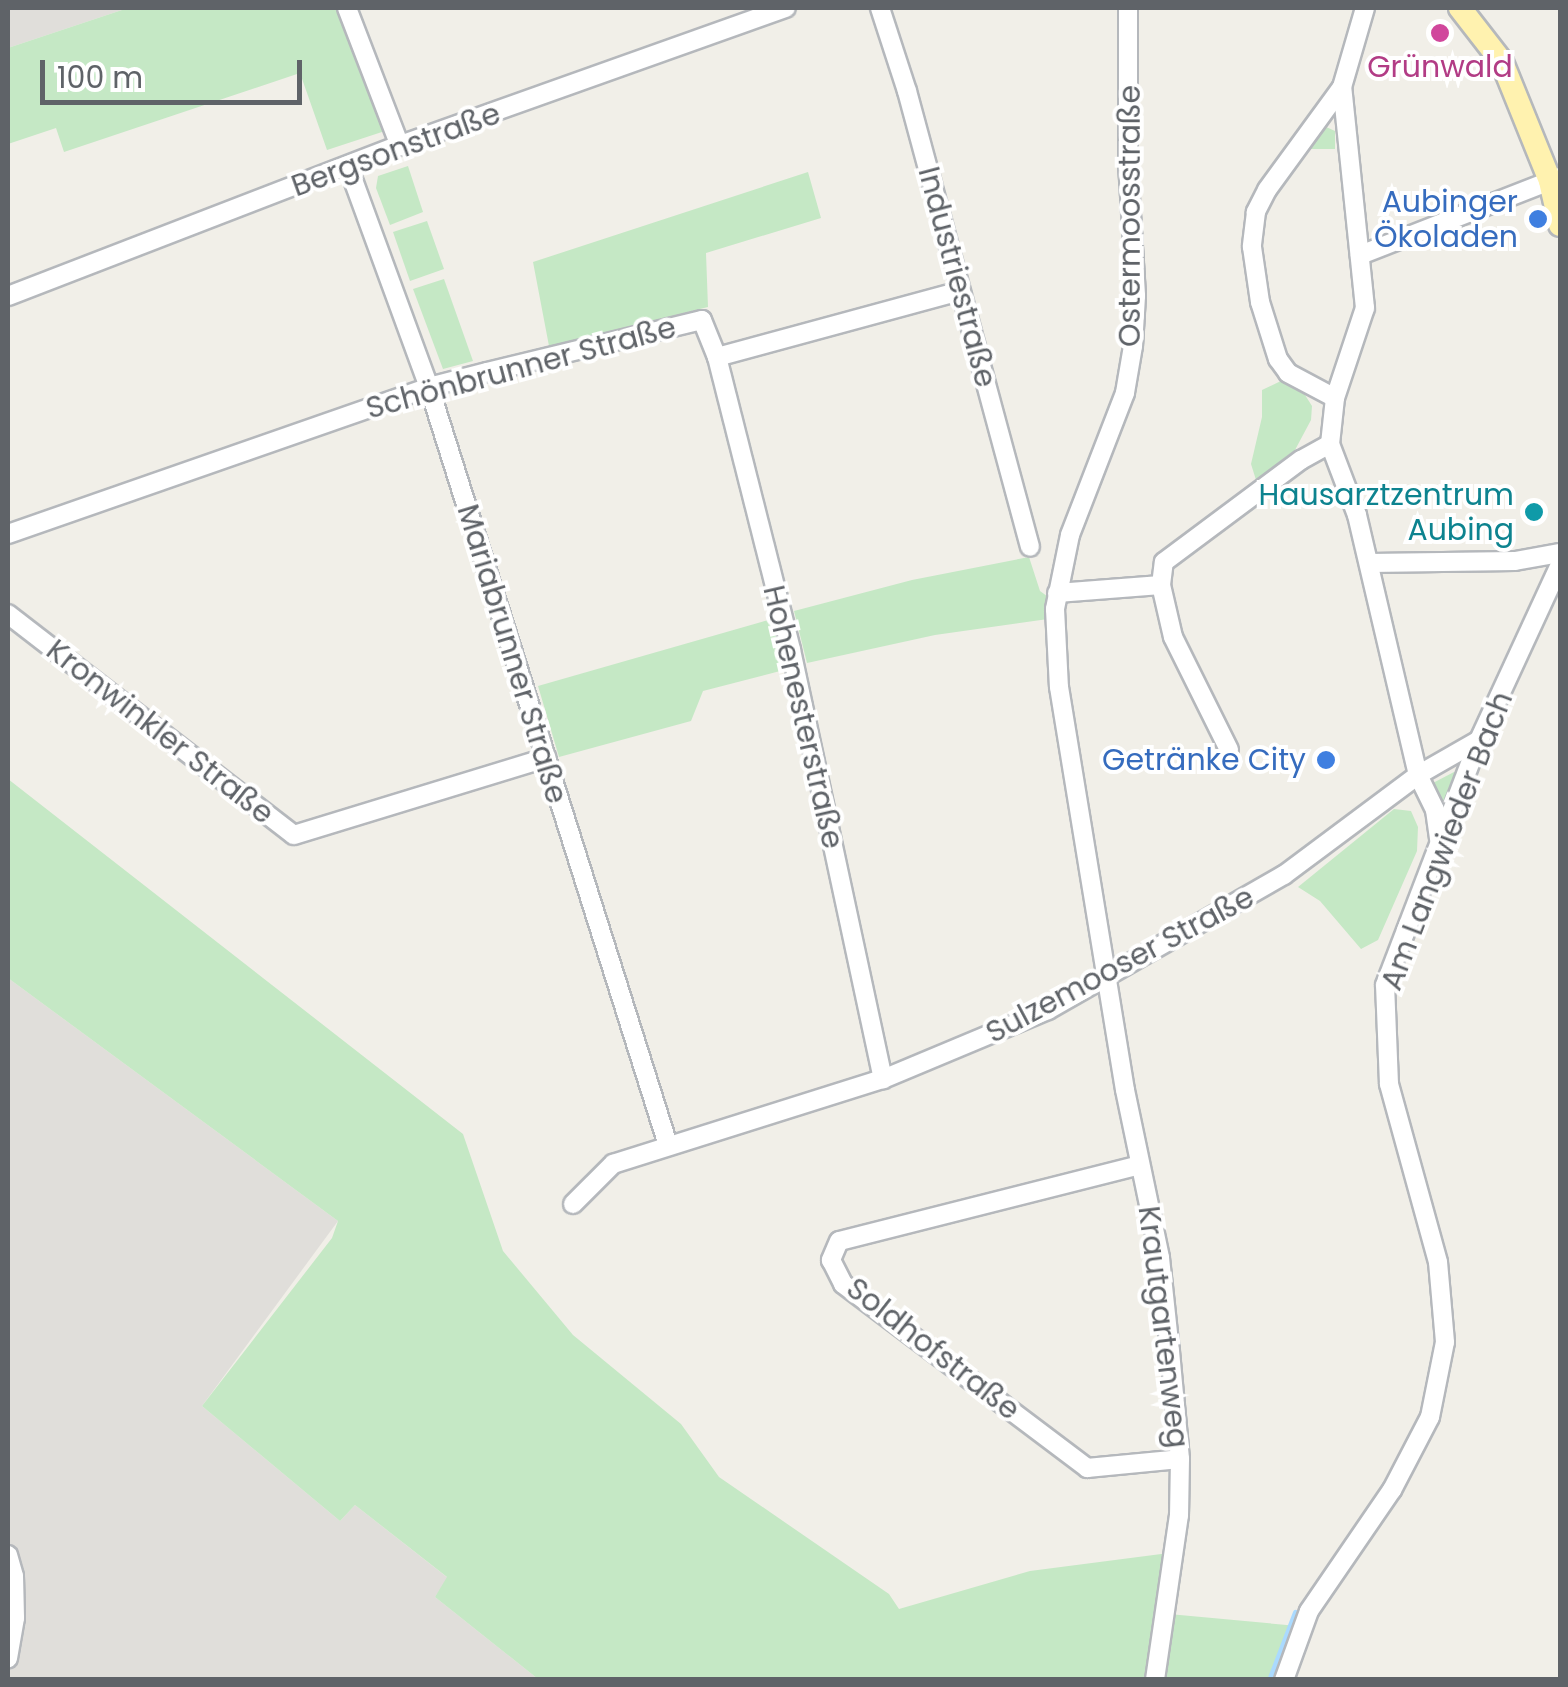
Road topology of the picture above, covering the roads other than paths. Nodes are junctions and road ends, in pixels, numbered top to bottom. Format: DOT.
graph roads {
  1 [pos="347,8"];
  2 [pos="786,8"];
  3 [pos="880,8"];
  4 [pos="1128,8"];
  5 [pos="1365,8"];
  6 [pos="1465,10"];
  7 [pos="1342,87"];
  8 [pos="400,146"];
  9 [pos="348,166"];
  10 [pos="1555,179"];
  11 [pos="1560,225"];
  12 [pos="1360,255"];
  13 [pos="960,291"];
  14 [pos="8,296"];
  15 [pos="716,357"];
  16 [pos="428,387"];
  17 [pos="1335,398"];
  18 [pos="1330,444"];
  19 [pos="8,534"];
  20 [pos="1030,547"];
  21 [pos="1560,553"];
  22 [pos="1370,562"];
  23 [pos="1560,565"];
  24 [pos="1160,586"];
  25 [pos="1057,593"];
  26 [pos="8,614"];
  27 [pos="1480,740"];
  28 [pos="1229,750"];
  29 [pos="546,758"];
  30 [pos="1418,774"];
  31 [pos="1439,843"];
  32 [pos="1110,976"];
  33 [pos="883,1078"];
  34 [pos="668,1144"];
  35 [pos="1140,1164"];
  36 [pos="573,1204"];
  37 [pos="1180,1458"];
  38 [pos="8,1555"];
  39 [pos="8,1658"];
  40 [pos="1155,1680"];
  41 [pos="1284,1680"];
  1 -- 8 [label="street"];
  2 -- 8 [label="street, Bergsonstraße"];
  3 -- 13 [label="street, Industriestraße"];
  4 -- 25 [label="street, Ostermoosstraße"];
  5 -- 7 [label="street"];
  6 -- 10 [label="main road"];
  7 -- 12 [label="street"];
  7 -- 17 [label="street"];
  8 -- 9 [label="street, Bergsonstraße"];
  9 -- 14 [label="street, Bergsonstraße"];
  9 -- 16 [label="street, Mariabrunner Straße"];
  10 -- 11 [label="main road"];
  10 -- 12 [label="street"];
  12 -- 17 [label="street"];
  13 -- 15 [label="street, Schönbrunner Straße"];
  13 -- 20 [label="street, Industriestraße"];
  15 -- 16 [label="street, Schönbrunner Straße"];
  15 -- 33 [label="street, Hohenesterstraße"];
  16 -- 19 [label="street, Schönbrunner Straße"];
  16 -- 29 [label="street, Mariabrunner Straße"];
  17 -- 18 [label="street"];
  18 -- 22 [label="street"];
  18 -- 24 [label="street"];
  21 -- 22 [label="street"];
  22 -- 30 [label="street"];
  23 -- 27 [label="street, Am Langwieder Bach"];
  24 -- 25 [label="street"];
  24 -- 28 [label="street"];
  25 -- 32 [label="street"];
  26 -- 29 [label="street, Kronwinkler Straße"];
  27 -- 30 [label="street, Sulzemooser Straße"];
  27 -- 31 [label="street, Am Langwieder Bach"];
  29 -- 34 [label="street, Mariabrunner Straße"];
  30 -- 31 [label="street"];
  30 -- 32 [label="street, Sulzemooser Straße"];
  31 -- 41 [label="street, Am Langwieder Bach"];
  32 -- 33 [label="street, Sulzemooser Straße"];
  32 -- 35 [label="street, Krautgartenweg"];
  33 -- 34 [label="street, Sulzemooser Straße"];
  34 -- 36 [label="street, Sulzemooser Straße"];
  35 -- 37 [label="street, Krautgartenweg"];
  35 -- 37 [label="street, Soldhofstraße"];
  37 -- 40 [label="street, Krautgartenweg"];
  38 -- 39 [label="street"];
}
